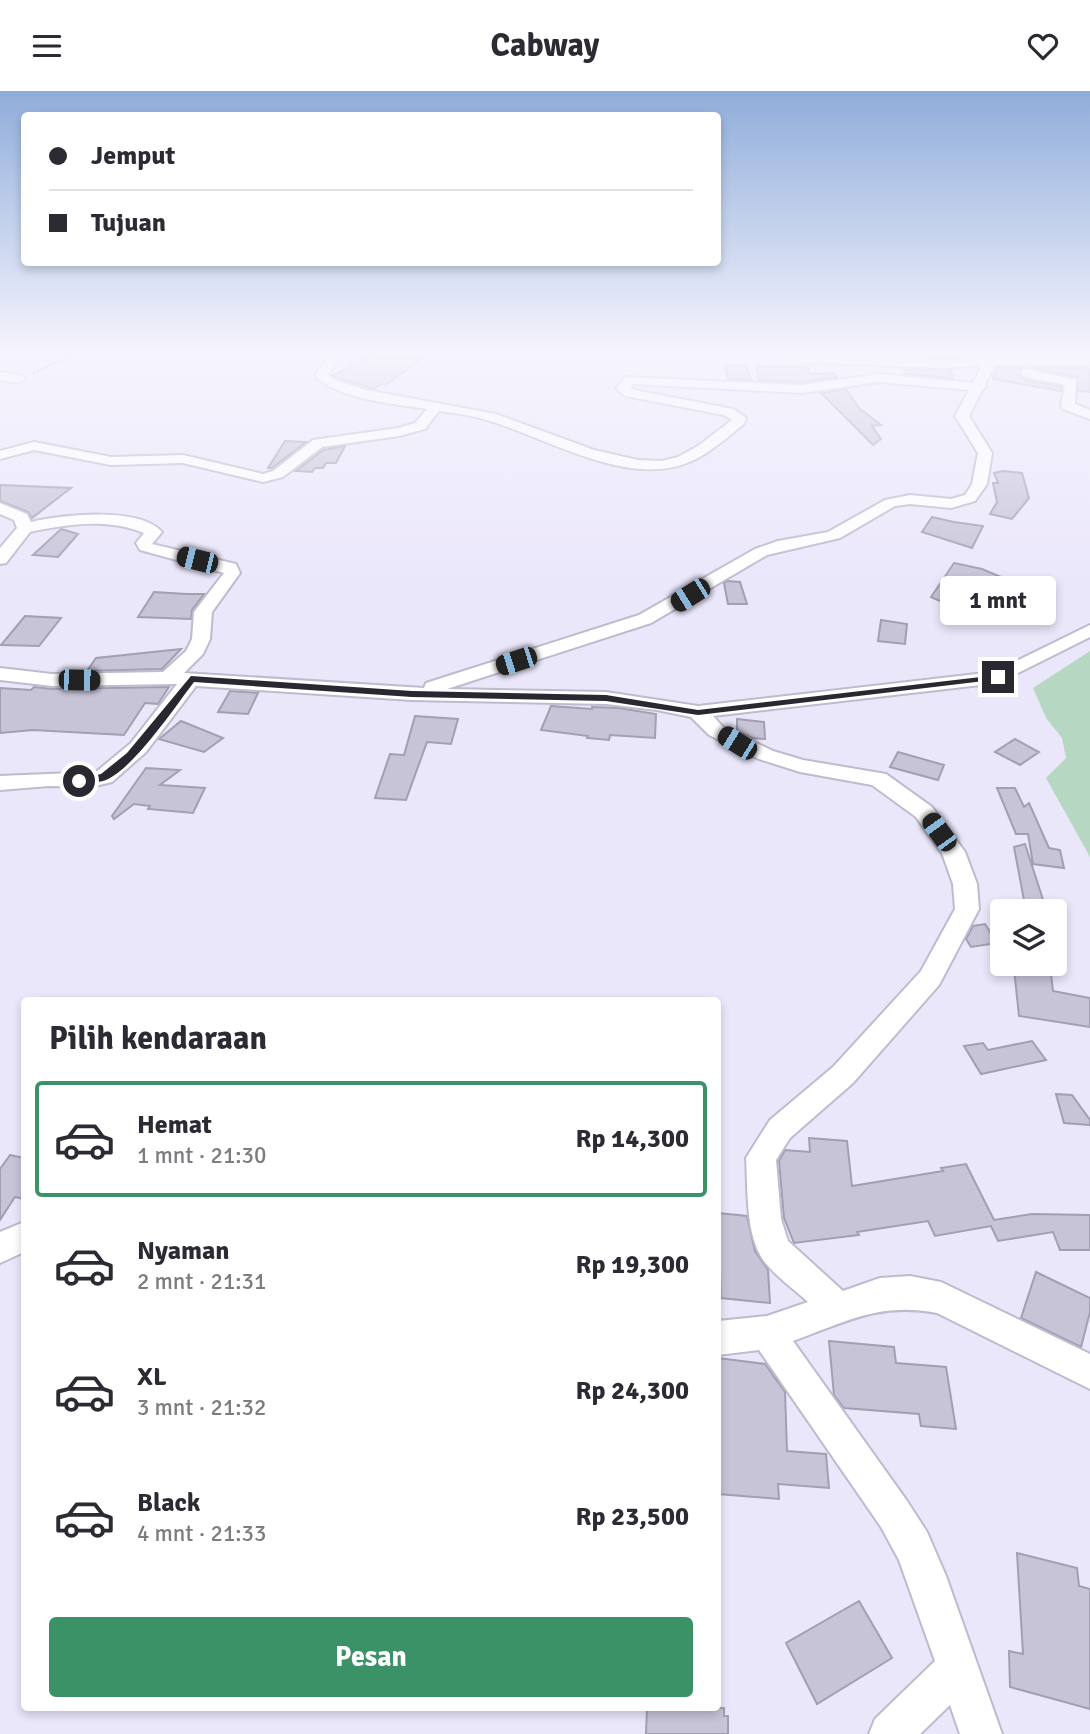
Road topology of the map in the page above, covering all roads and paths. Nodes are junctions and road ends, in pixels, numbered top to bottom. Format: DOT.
graph roads {
  1 [pos="393,431"];
  2 [pos="529,431"];
  3 [pos="726,431"];
  4 [pos="971,431"];
  5 [pos="0,455"];
  6 [pos="0,507"];
  7 [pos="25,528"];
  8 [pos="0,559"];
  9 [pos="1090,630"];
  10 [pos="0,674"];
  11 [pos="168,678"];
  12 [pos="191,679"];
  13 [pos="412,694"];
  14 [pos="698,712"];
  15 [pos="0,783"];
  16 [pos="21,1238"];
  17 [pos="0,1248"];
  18 [pos="838,1308"];
  19 [pos="767,1333"];
  20 [pos="721,1338"];
  21 [pos="1090,1373"];
  22 [pos="956,1669"];
  23 [pos="890,1734"];
  24 [pos="981,1734"];
  1 -- 5 [label="street"];
  2 -- 3 [label="street"];
  4 -- 13 [label="street"];
  6 -- 7 [label="street"];
  7 -- 8 [label="street"];
  7 -- 11 [label="street"];
  9 -- 14 [label="street"];
  10 -- 11 [label="street"];
  11 -- 12 [label="street"];
  12 -- 13 [label="street"];
  12 -- 15 [label="street"];
  13 -- 14 [label="street"];
  14 -- 18 [label="street"];
  16 -- 17 [label="street"];
  18 -- 19 [label="street"];
  18 -- 21 [label="street"];
  19 -- 20 [label="street"];
  19 -- 22 [label="street"];
  22 -- 23 [label="street"];
  22 -- 24 [label="street"];
}
